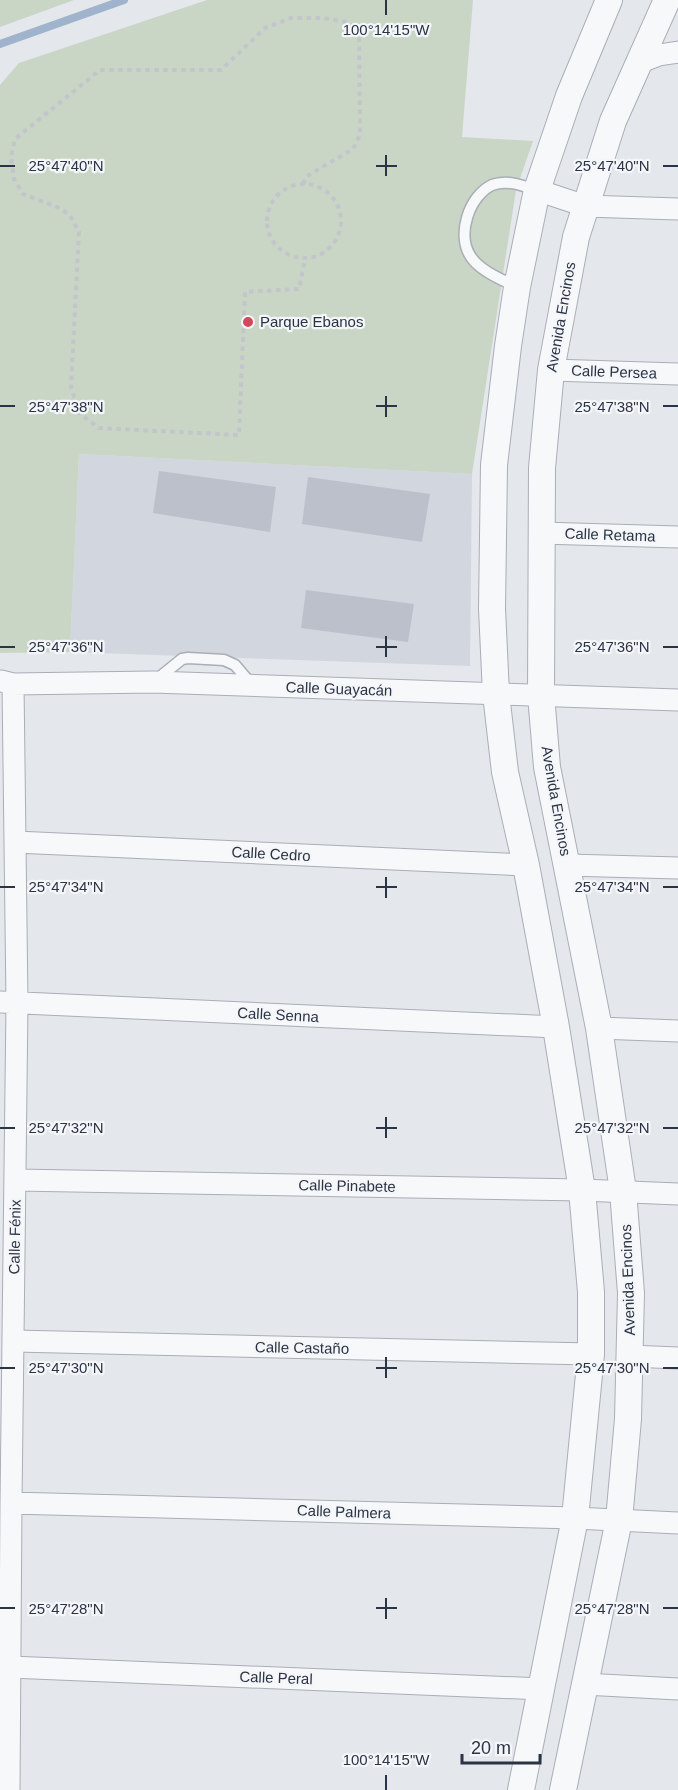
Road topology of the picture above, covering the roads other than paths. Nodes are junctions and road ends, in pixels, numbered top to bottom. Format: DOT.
graph roads {
  1 [pos="609,0"];
  2 [pos="667,0"];
  3 [pos="678,52"];
  4 [pos="638,63"];
  5 [pos="537,190"];
  6 [pos="585,206"];
  7 [pos="678,208"];
  8 [pos="517,287"];
  9 [pos="551,370"];
  10 [pos="678,374"];
  11 [pos="541,533"];
  12 [pos="678,537"];
  13 [pos="6,683"];
  14 [pos="496,694"];
  15 [pos="541,695"];
  16 [pos="678,700"];
  17 [pos="15,842"];
  18 [pos="526,865"];
  19 [pos="567,865"];
  20 [pos="678,868"];
  21 [pos="9,1003"];
  22 [pos="556,1027"];
  23 [pos="599,1028"];
  24 [pos="678,1031"];
  25 [pos="16,1180"];
  26 [pos="582,1190"];
  27 [pos="624,1191"];
  28 [pos="678,1194"];
  29 [pos="14,1341"];
  30 [pos="591,1354"];
  31 [pos="630,1356"];
  32 [pos="678,1358"];
  33 [pos="11,1503"];
  34 [pos="575,1518"];
  35 [pos="619,1520"];
  36 [pos="678,1523"];
  37 [pos="10,1667"];
  38 [pos="584,1684"];
  39 [pos="542,1689"];
  40 [pos="678,1689"];
  41 [pos="9,1790"];
  42 [pos="521,1790"];
  43 [pos="563,1790"];
  1 -- 5 [label="street"];
  2 -- 4 [label="street, Avenida Encinos"];
  3 -- 4 [label="street"];
  4 -- 6 [label="street, Avenida Encinos"];
  5 -- 6 [label="street"];
  5 -- 8 [label="street"];
  5 -- 8 [label="lane"];
  6 -- 7 [label="street"];
  6 -- 9 [label="street, Avenida Encinos"];
  8 -- 14 [label="street"];
  9 -- 10 [label="street, Calle Persea"];
  9 -- 11 [label="street, Avenida Encinos"];
  11 -- 12 [label="street, Calle Retama"];
  11 -- 15 [label="street, Avenida Encinos"];
  13 -- 14 [label="street, Calle Guayacán"];
  13 -- 17 [label="street, Calle Fénix"];
  14 -- 15 [label="street, Calle Guayacán"];
  14 -- 18 [label="street"];
  15 -- 16 [label="street, Calle Guayacán"];
  15 -- 19 [label="street, Avenida Encinos"];
  17 -- 18 [label="street, Calle Cedro"];
  17 -- 21 [label="street, Calle Fénix"];
  18 -- 22 [label="street"];
  19 -- 20 [label="street"];
  19 -- 23 [label="street, Avenida Encinos"];
  21 -- 22 [label="street, Calle Senna"];
  21 -- 25 [label="street, Calle Fénix"];
  22 -- 26 [label="street"];
  23 -- 24 [label="street"];
  23 -- 27 [label="street, Avenida Encinos"];
  25 -- 26 [label="street, Calle Pinabete"];
  25 -- 29 [label="street, Calle Fénix"];
  26 -- 27 [label="street, Calle Pinabete"];
  26 -- 30 [label="street"];
  27 -- 28 [label="street, Calle Pinabete"];
  27 -- 31 [label="street, Avenida Encinos"];
  29 -- 30 [label="street, Calle Castaño"];
  29 -- 33 [label="street, Calle Fénix"];
  30 -- 34 [label="street"];
  31 -- 32 [label="street"];
  31 -- 35 [label="street, Avenida Encinos"];
  33 -- 34 [label="street, Calle Palmera"];
  33 -- 37 [label="street, Calle Fénix"];
  34 -- 35 [label="street, Calle Palmera"];
  34 -- 39 [label="street"];
  35 -- 36 [label="street, Calle Palmera"];
  35 -- 38 [label="street, Avenida Encinos"];
  37 -- 39 [label="street, Calle Peral"];
  37 -- 41 [label="street, Calle Fénix"];
  38 -- 40 [label="street"];
  38 -- 43 [label="street, Avenida Encinos"];
  39 -- 42 [label="street"];
}
